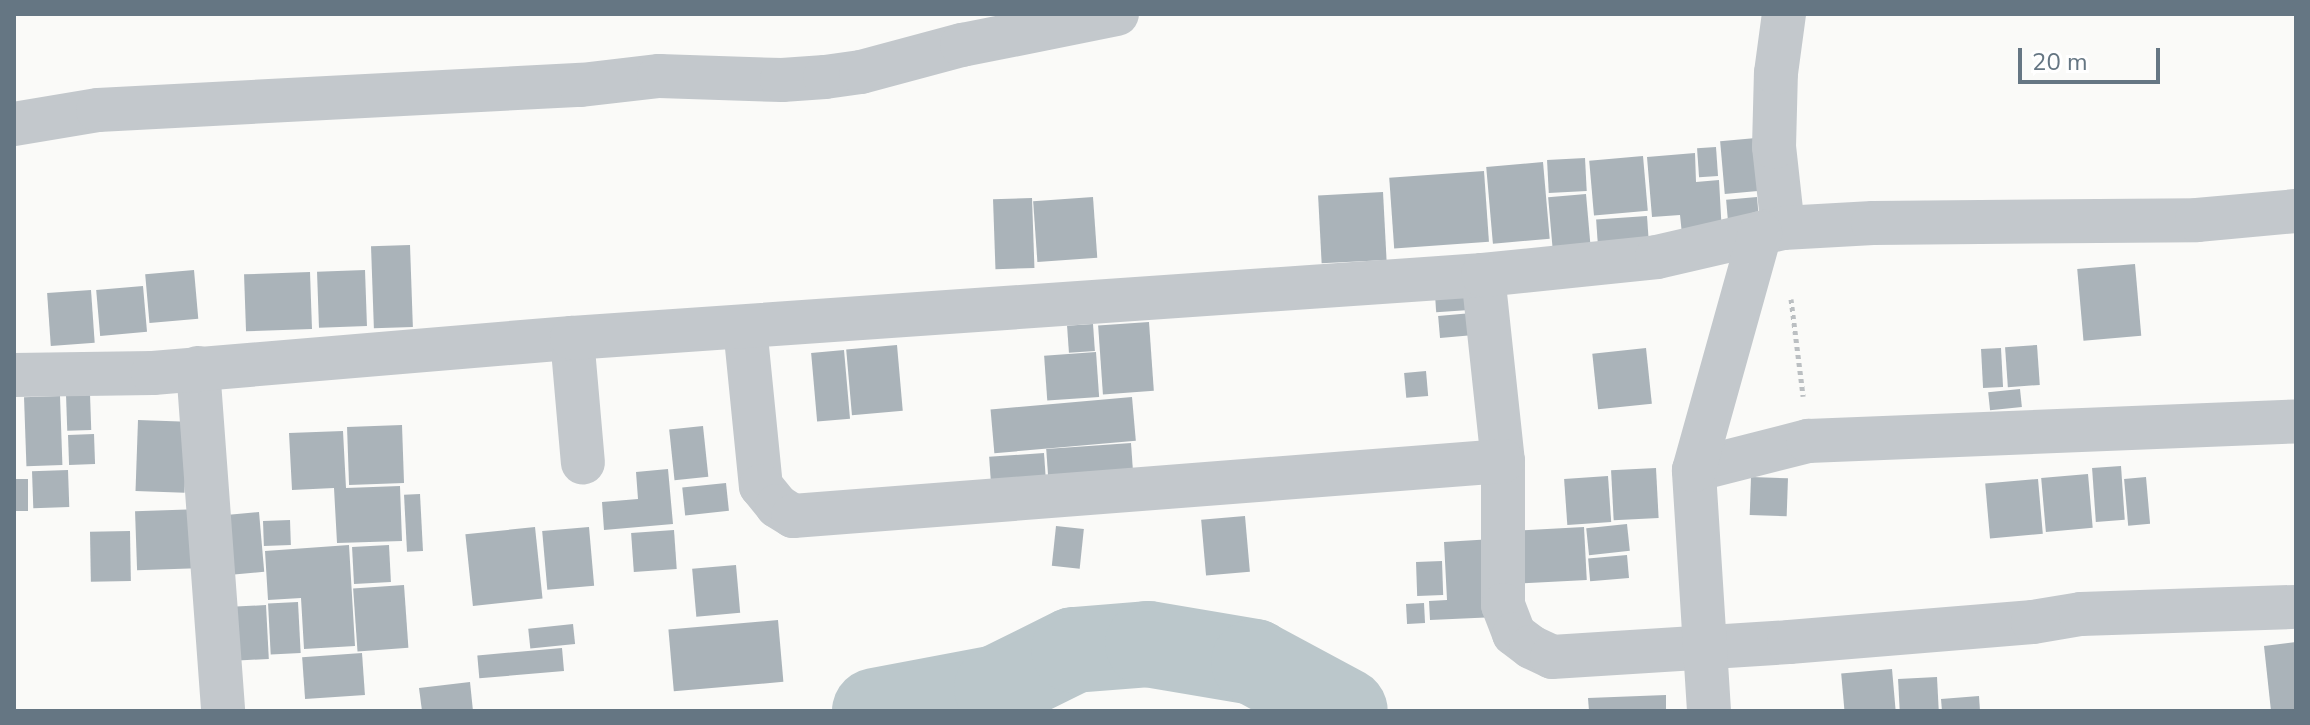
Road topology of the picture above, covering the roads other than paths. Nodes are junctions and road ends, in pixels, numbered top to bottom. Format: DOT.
graph roads {
  1 [pos="1117,14"];
  2 [pos="1784,14"];
  3 [pos="14,124"];
  4 [pos="2296,211"];
  5 [pos="1772,230"];
  6 [pos="1483,275"];
  7 [pos="745,327"];
  8 [pos="572,338"];
  9 [pos="198,368"];
  10 [pos="14,375"];
  11 [pos="2296,421"];
  12 [pos="1503,461"];
  13 [pos="583,463"];
  14 [pos="1694,470"];
  15 [pos="2296,607"];
  16 [pos="1703,649"];
  17 [pos="223,711"];
  18 [pos="1709,711"];
  1 -- 3 [label="street"];
  2 -- 5 [label="street"];
  4 -- 5 [label="street"];
  5 -- 6 [label="street"];
  5 -- 14 [label="street"];
  6 -- 7 [label="street"];
  6 -- 12 [label="street"];
  7 -- 8 [label="street"];
  7 -- 12 [label="street"];
  8 -- 9 [label="street"];
  8 -- 13 [label="street"];
  9 -- 10 [label="street"];
  9 -- 17 [label="street"];
  11 -- 14 [label="street"];
  12 -- 16 [label="street"];
  14 -- 16 [label="street"];
  15 -- 16 [label="street"];
  16 -- 18 [label="street"];
}
